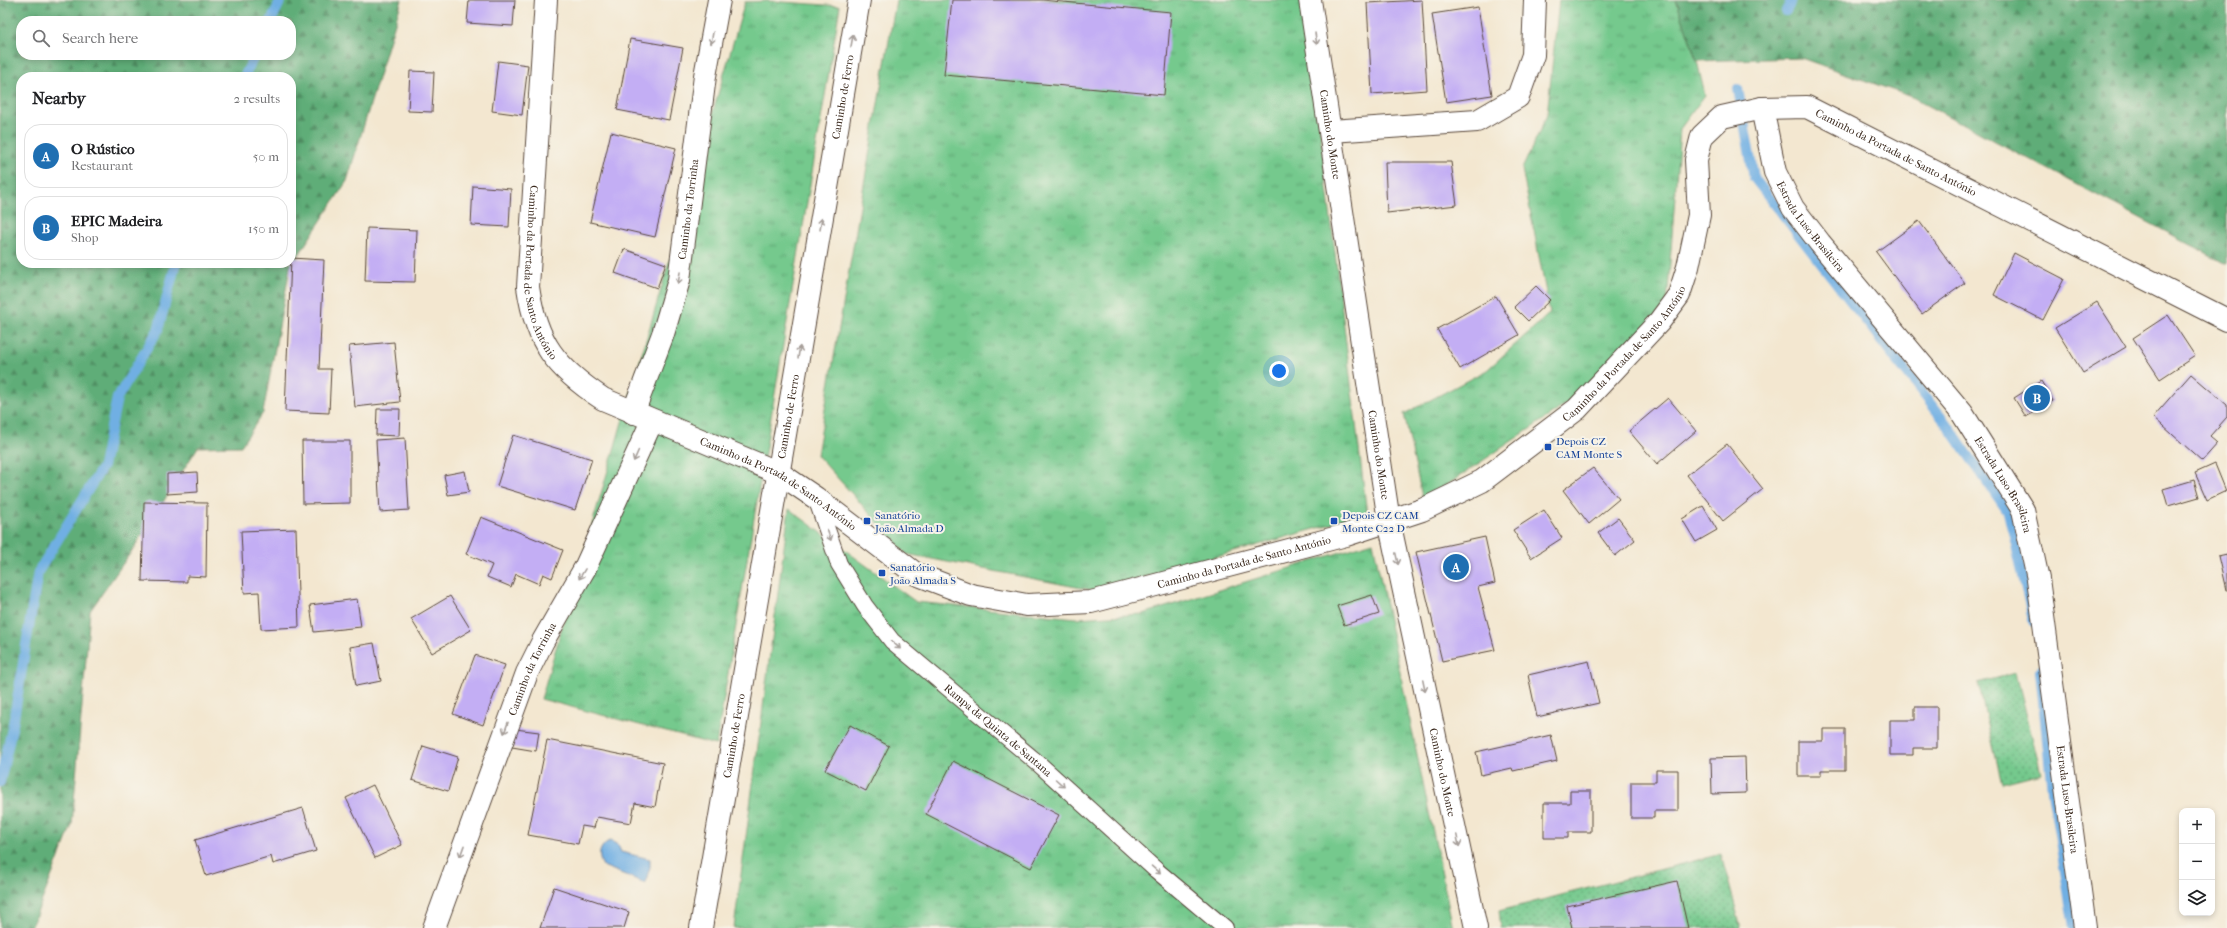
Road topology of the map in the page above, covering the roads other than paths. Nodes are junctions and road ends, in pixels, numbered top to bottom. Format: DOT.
graph roads {
  1 [pos="546,0"];
  2 [pos="719,0"];
  3 [pos="859,0"];
  4 [pos="1310,0"];
  5 [pos="1535,0"];
  6 [pos="1762,108"];
  7 [pos="1330,131"];
  8 [pos="2227,320"];
  9 [pos="643,417"];
  10 [pos="779,473"];
  11 [pos="816,498"];
  12 [pos="1389,521"];
  13 [pos="434,928"];
  14 [pos="701,928"];
  15 [pos="1225,928"];
  16 [pos="1476,928"];
  17 [pos="2085,928"];
  1 -- 9 [label="street, Caminho da Portada de Santo António"];
  2 -- 9 [label="street, Caminho da Torrinha, one-way"];
  10 -- 3 [label="street, Caminho de Ferro, one-way"];
  4 -- 7 [label="street, Caminho do Monte, one-way"];
  5 -- 7 [label="street"];
  6 -- 8 [label="street, Caminho da Portada de Santo António"];
  6 -- 12 [label="street, Caminho da Portada de Santo António"];
  6 -- 17 [label="street, Estrada Luso-Brasileira"];
  7 -- 12 [label="street, Caminho do Monte"];
  9 -- 10 [label="street, Caminho da Portada de Santo António"];
  9 -- 13 [label="street, Caminho da Torrinha, one-way"];
  10 -- 11 [label="street, Caminho da Portada de Santo António"];
  10 -- 14 [label="street, Caminho de Ferro"];
  11 -- 12 [label="street, Caminho da Portada de Santo António"];
  11 -- 15 [label="lane, Rampa da Quinta de Santana, one-way"];
  12 -- 16 [label="street, Caminho do Monte, one-way"];
}
